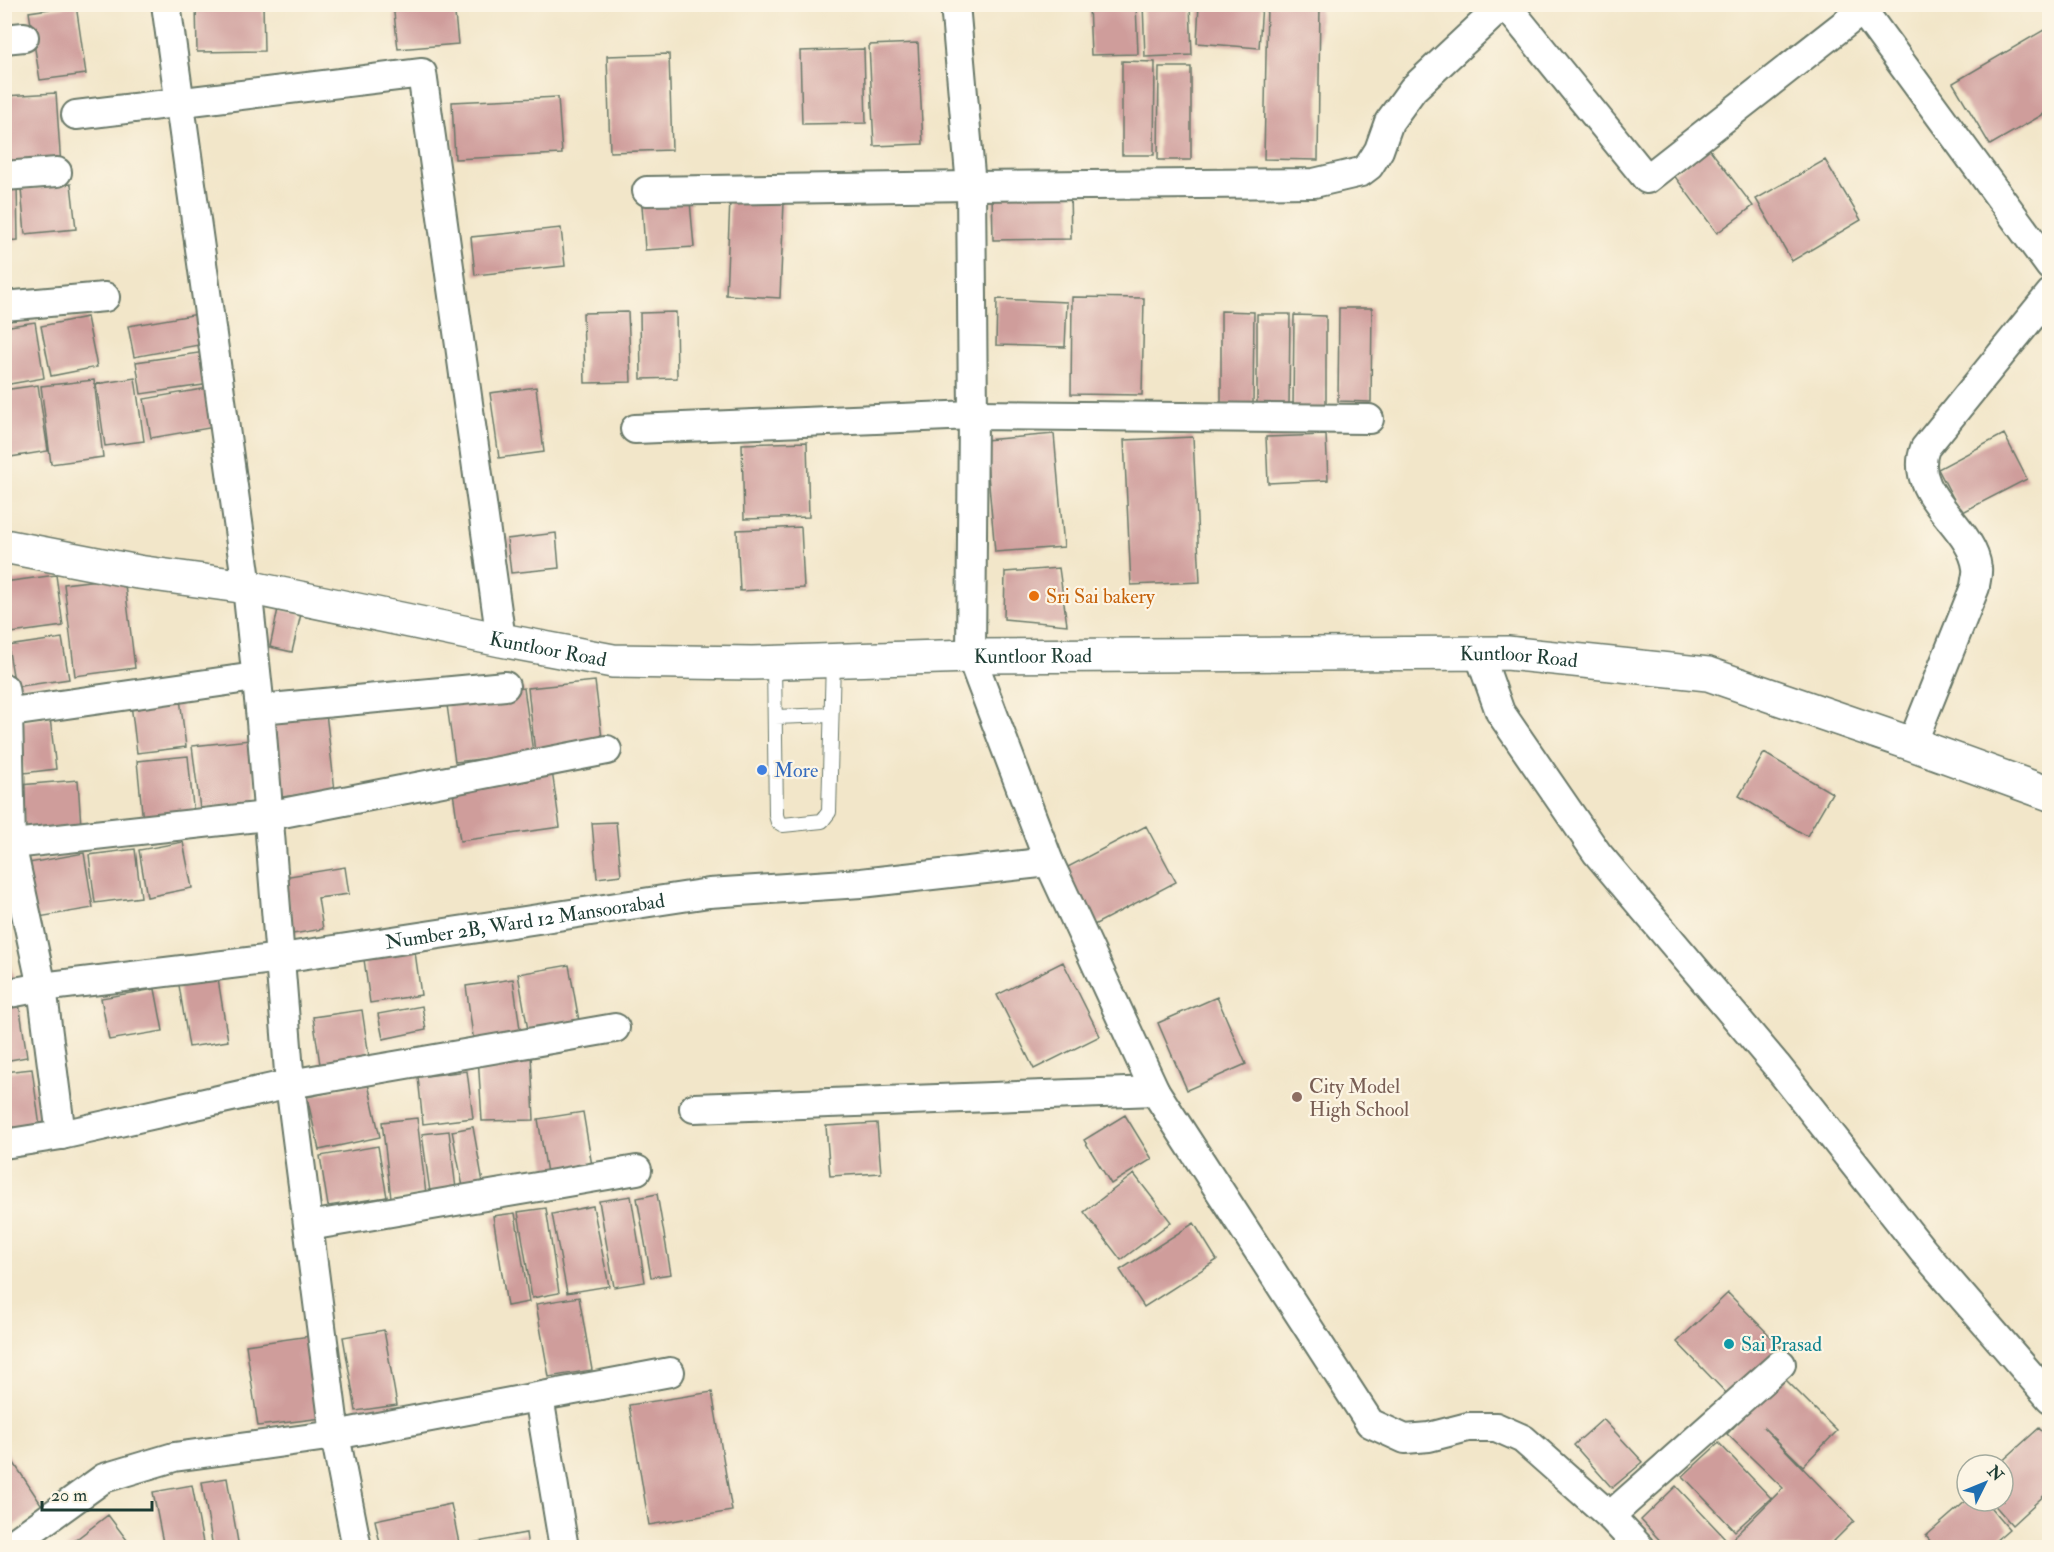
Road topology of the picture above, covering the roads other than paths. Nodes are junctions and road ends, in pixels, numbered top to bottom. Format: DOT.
graph roads {
  1 [pos="166,4"];
  2 [pos="955,4"];
  3 [pos="1505,4"];
  4 [pos="1863,7"];
  5 [pos="180,103"];
  6 [pos="76,116"];
  7 [pos="57,172"];
  8 [pos="4,176"];
  9 [pos="971,186"];
  10 [pos="647,191"];
  11 [pos="2049,266"];
  12 [pos="2049,294"];
  13 [pos="105,297"];
  14 [pos="4,306"];
  15 [pos="973,416"];
  16 [pos="1369,419"];
  17 [pos="635,429"];
  18 [pos="4,546"];
  19 [pos="247,587"];
  20 [pos="501,640"];
  21 [pos="1479,653"];
  22 [pos="971,656"];
  23 [pos="833,660"];
  24 [pos="774,662"];
  25 [pos="255,677"];
  26 [pos="505,686"];
  27 [pos="6,705"];
  28 [pos="260,710"];
  29 [pos="831,714"];
  30 [pos="775,717"];
  31 [pos="1912,744"];
  32 [pos="608,750"];
  33 [pos="2049,794"];
  34 [pos="267,816"];
  35 [pos="8,844"];
  36 [pos="1048,862"];
  37 [pos="280,958"];
  38 [pos="42,987"];
  39 [pos="4,994"];
  40 [pos="615,1028"];
  41 [pos="290,1084"];
  42 [pos="1155,1091"];
  43 [pos="694,1108"];
  44 [pos="61,1135"];
  45 [pos="4,1144"];
  46 [pos="637,1170"];
  47 [pos="309,1226"];
  48 [pos="1781,1364"];
  49 [pos="670,1372"];
  50 [pos="539,1397"];
  51 [pos="2049,1398"];
  52 [pos="335,1435"];
  53 [pos="1610,1516"];
  54 [pos="7,1548"];
  55 [pos="357,1548"];
  56 [pos="564,1548"];
  57 [pos="1640,1548"];
  1 -- 5 [label="street"];
  2 -- 9 [label="street"];
  3 -- 4 [label="street"];
  3 -- 9 [label="street"];
  4 -- 11 [label="street"];
  5 -- 6 [label="street"];
  5 -- 19 [label="street"];
  5 -- 20 [label="street"];
  7 -- 8 [label="street"];
  9 -- 10 [label="street"];
  9 -- 15 [label="street"];
  12 -- 31 [label="street"];
  13 -- 14 [label="street"];
  15 -- 16 [label="street"];
  15 -- 17 [label="street"];
  15 -- 22 [label="street"];
  18 -- 19 [label="street, Kuntloor Road"];
  19 -- 20 [label="street, Kuntloor Road"];
  19 -- 25 [label="street"];
  20 -- 24 [label="street, Kuntloor Road"];
  21 -- 22 [label="street, Kuntloor Road"];
  21 -- 31 [label="street, Kuntloor Road"];
  21 -- 51 [label="street"];
  22 -- 23 [label="street, Kuntloor Road"];
  22 -- 36 [label="street"];
  23 -- 24 [label="street, Kuntloor Road"];
  23 -- 29 [label="lane"];
  24 -- 30 [label="lane"];
  25 -- 27 [label="street"];
  25 -- 28 [label="street"];
  26 -- 28 [label="street"];
  27 -- 35 [label="street"];
  28 -- 34 [label="street"];
  29 -- 30 [label="lane"];
  29 -- 30 [label="lane"];
  31 -- 33 [label="street, Kuntloor Road"];
  32 -- 34 [label="street"];
  34 -- 35 [label="street"];
  34 -- 37 [label="street"];
  35 -- 38 [label="street"];
  36 -- 37 [label="street, Number 2B, Ward 12 Mansoorabad"];
  36 -- 42 [label="street"];
  37 -- 38 [label="street, Number 2B, Ward 12 Mansoorabad"];
  37 -- 41 [label="street"];
  38 -- 39 [label="street, Number 2B, Ward 12 Mansoorabad"];
  38 -- 44 [label="street"];
  40 -- 41 [label="street"];
  41 -- 44 [label="street"];
  41 -- 47 [label="street"];
  42 -- 43 [label="street"];
  42 -- 53 [label="street"];
  44 -- 45 [label="street"];
  46 -- 47 [label="street"];
  47 -- 52 [label="street"];
  48 -- 53 [label="street"];
  49 -- 50 [label="street"];
  50 -- 52 [label="street"];
  50 -- 56 [label="street"];
  52 -- 54 [label="street"];
  52 -- 55 [label="street"];
  53 -- 57 [label="street"];
}
